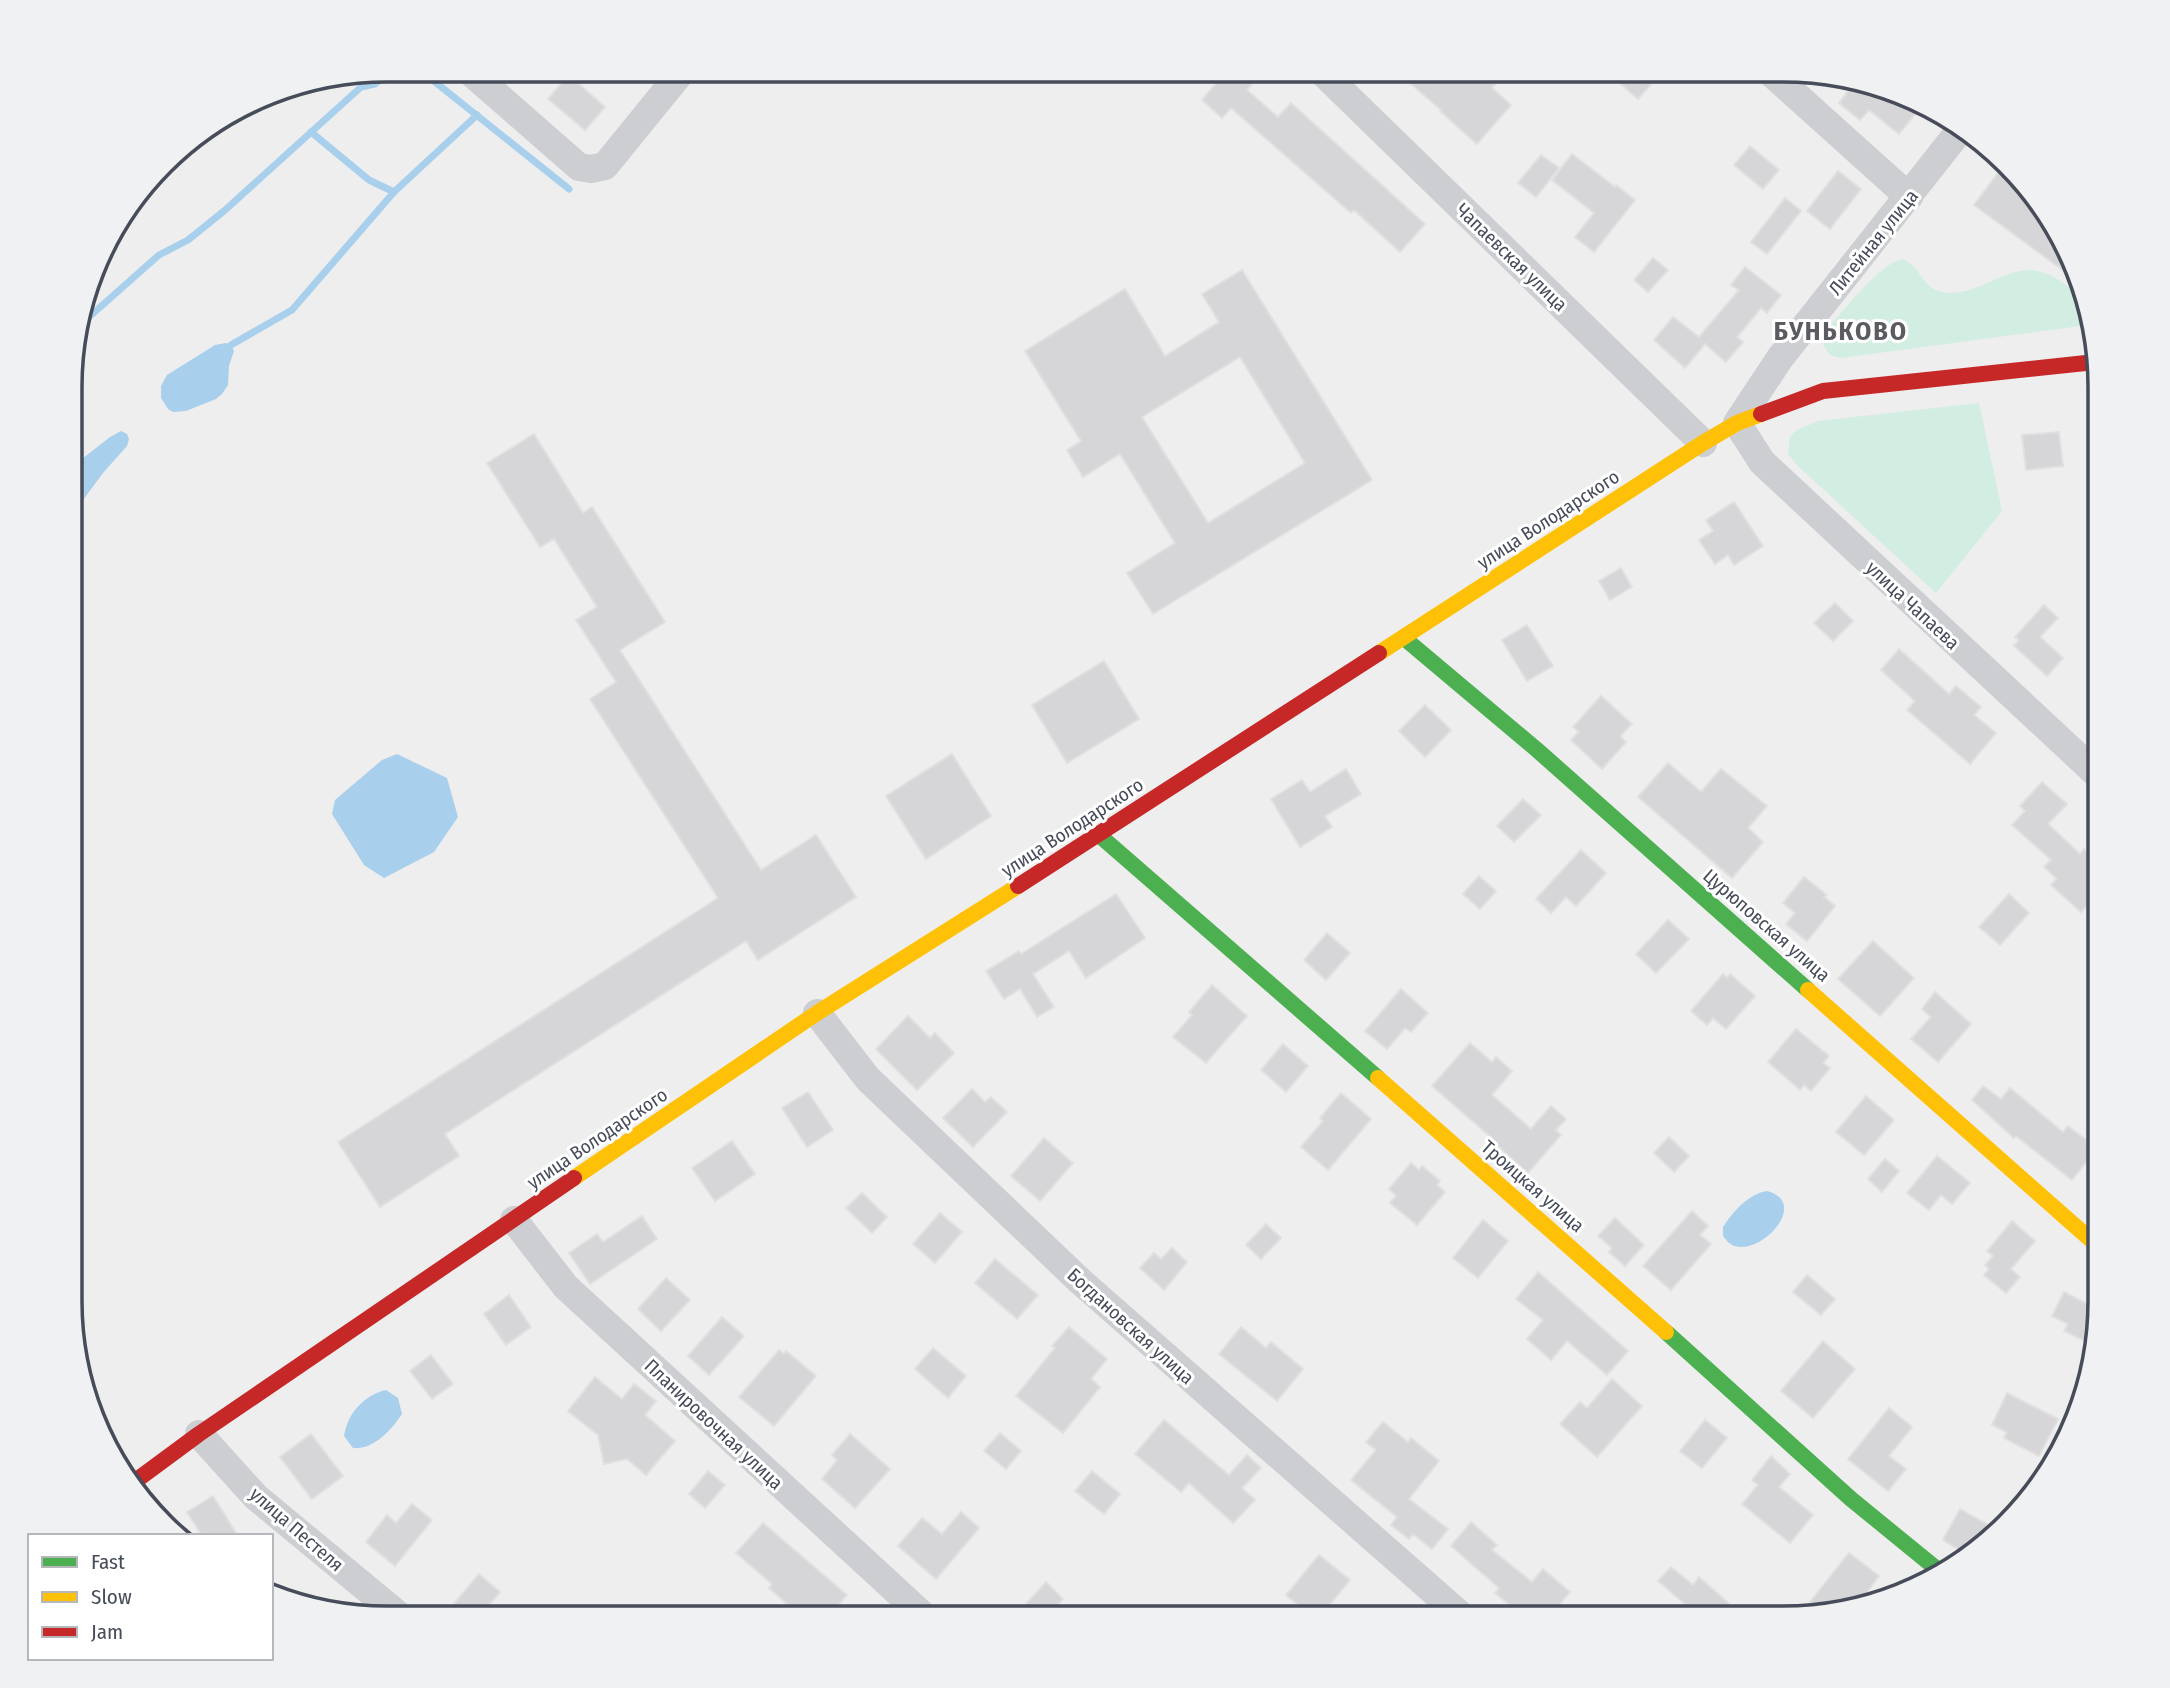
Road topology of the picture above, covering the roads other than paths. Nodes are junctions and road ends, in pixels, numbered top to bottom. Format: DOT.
graph roads {
  1 [pos="482,82"];
  2 [pos="673,82"];
  3 [pos="1332,82"];
  4 [pos="1781,82"];
  5 [pos="1955,136"];
  6 [pos="1909,197"];
  7 [pos="2087,363"];
  8 [pos="1737,423"];
  9 [pos="1703,443"];
  10 [pos="1404,638"];
  11 [pos="2088,766"];
  12 [pos="1099,835"];
  13 [pos="817,1013"];
  14 [pos="514,1220"];
  15 [pos="2088,1237"];
  16 [pos="199,1434"];
  17 [pos="139,1478"];
  18 [pos="1933,1566"];
  19 [pos="388,1606"];
  20 [pos="913,1606"];
  21 [pos="1450,1606"];
  1 -- 2 [label="street"];
  3 -- 9 [label="street, Чапаевская улица"];
  4 -- 6 [label="street"];
  5 -- 6 [label="street, Литейная улица"];
  6 -- 8 [label="street, Литейная улица"];
  7 -- 8 [label="main road, улица Володарского"];
  8 -- 9 [label="main road, улица Володарского"];
  8 -- 11 [label="street, улица Чапаева"];
  9 -- 10 [label="main road, улица Володарского"];
  10 -- 12 [label="main road, улица Володарского"];
  10 -- 15 [label="main road, Цурюповская улица"];
  12 -- 13 [label="main road, улица Володарского"];
  12 -- 18 [label="main road, Троицкая улица"];
  13 -- 14 [label="main road, улица Володарского"];
  13 -- 21 [label="street, Богдановская улица"];
  14 -- 16 [label="main road, улица Володарского"];
  14 -- 20 [label="street, Планировочная улица"];
  16 -- 17 [label="main road, улица Володарского"];
  16 -- 19 [label="street, улица Пестеля"];
}
